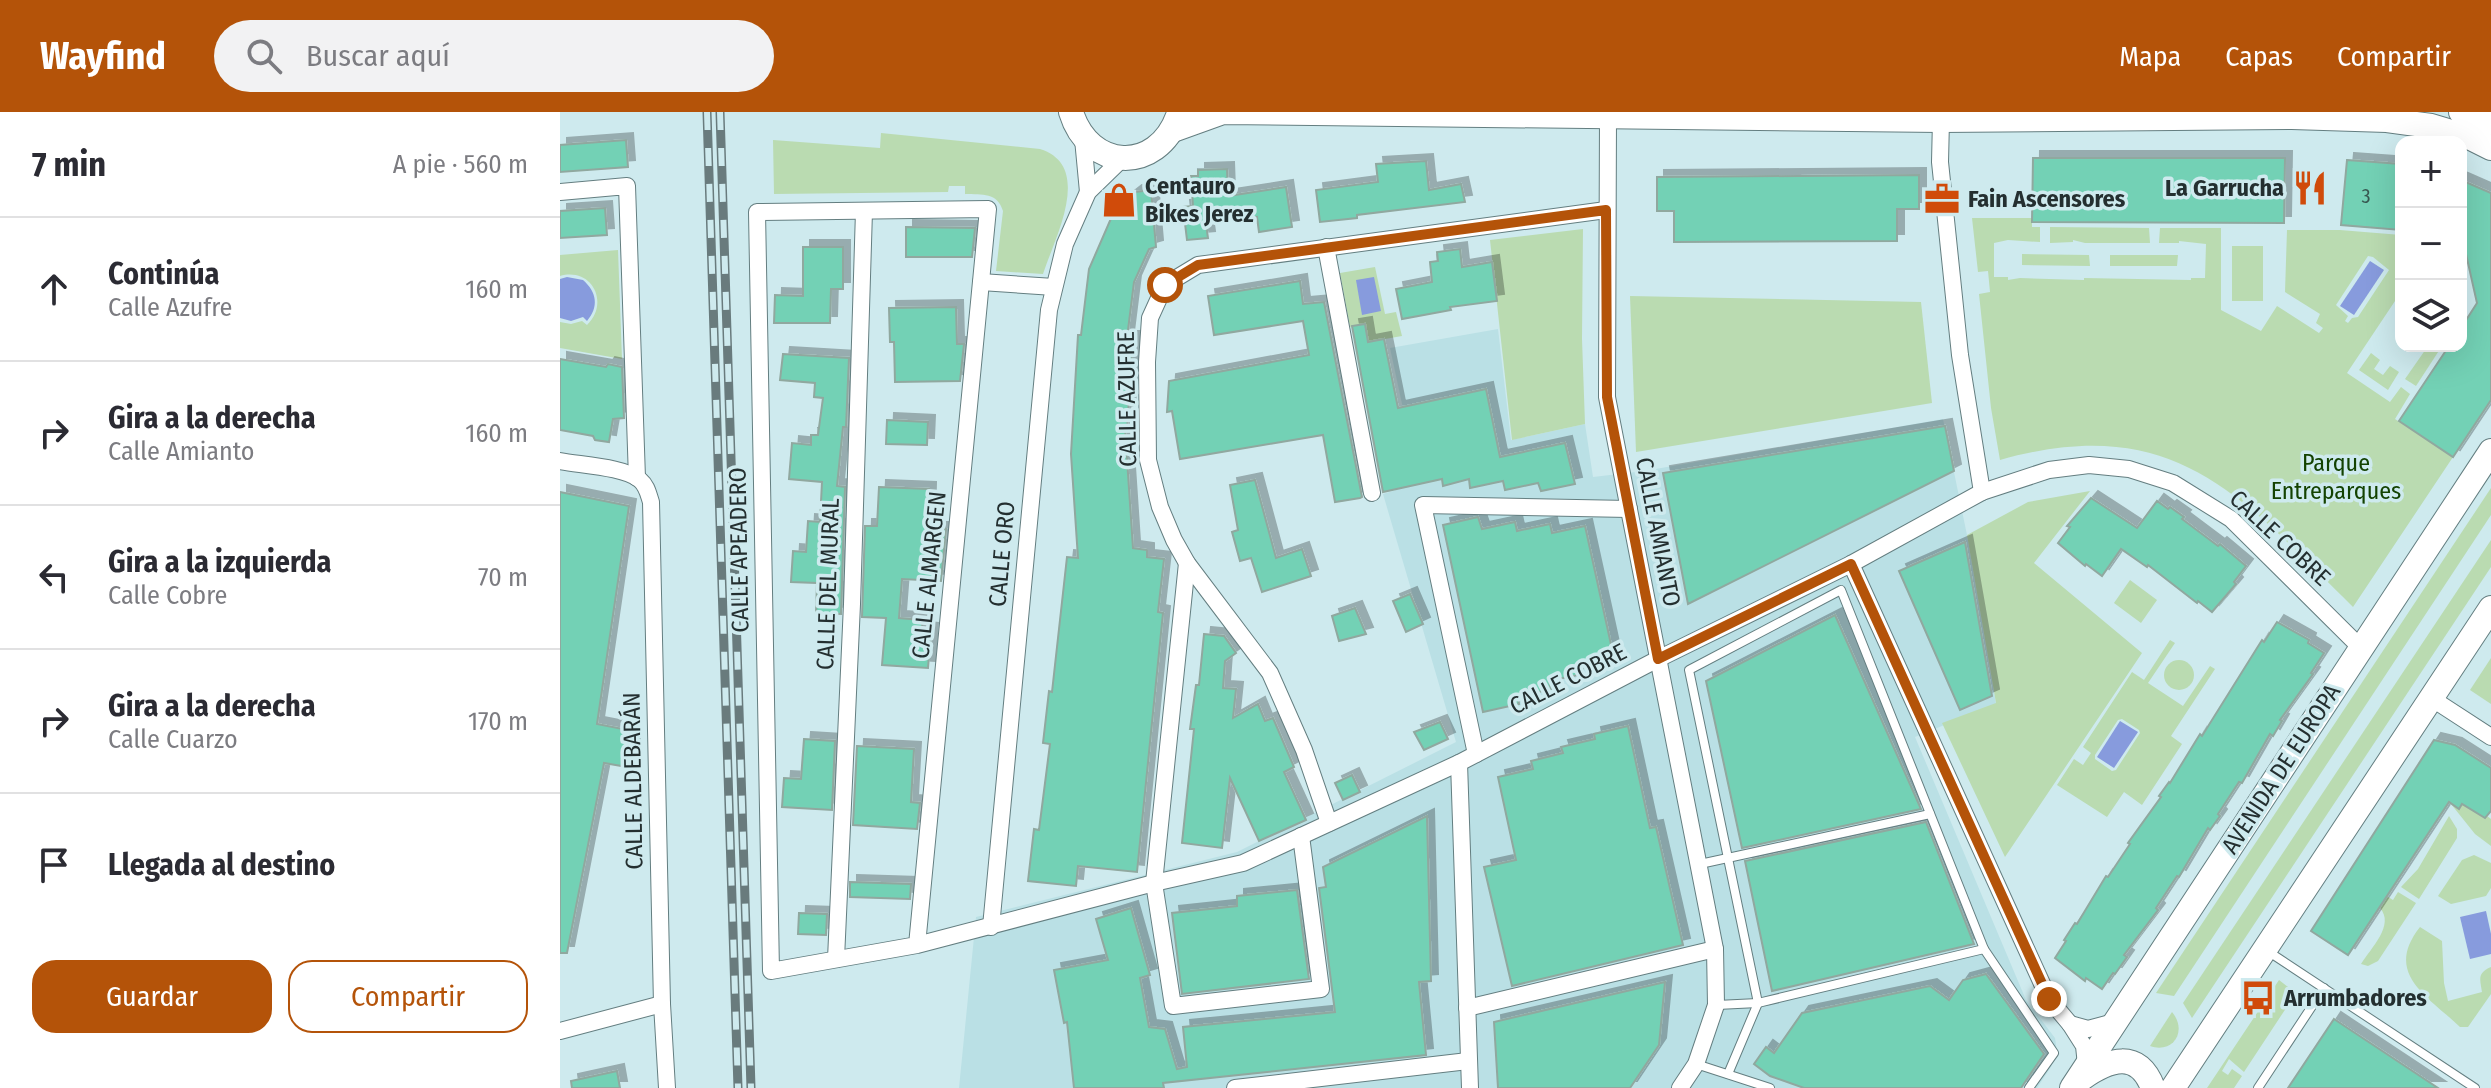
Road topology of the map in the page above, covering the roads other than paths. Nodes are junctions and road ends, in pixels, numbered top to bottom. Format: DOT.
graph roads {
  1 [pos="1053,112"];
  2 [pos="2461,112"];
  3 [pos="1608,116"];
  4 [pos="1941,120"];
  5 [pos="1176,121"];
  6 [pos="2491,123"];
  7 [pos="1077,126"];
  8 [pos="2491,148"];
  9 [pos="1123,158"];
  10 [pos="560,192"];
  11 [pos="1088,192"];
  12 [pos="988,209"];
  13 [pos="1606,210"];
  14 [pos="864,211"];
  15 [pos="1326,247"];
  16 [pos="981,282"];
  17 [pos="1054,287"];
  18 [pos="2491,451"];
  19 [pos="560,461"];
  20 [pos="637,478"];
  21 [pos="1982,492"];
  22 [pos="1372,493"];
  23 [pos="1629,509"];
  24 [pos="1187,563"];
  25 [pos="1851,564"];
  26 [pos="2491,608"];
  27 [pos="2361,648"];
  28 [pos="1658,659"];
  29 [pos="2431,698"];
  30 [pos="2491,737"];
  31 [pos="1476,754"];
  32 [pos="1459,763"];
  33 [pos="1930,814"];
  34 [pos="1329,823"];
  35 [pos="1301,836"];
  36 [pos="1728,858"];
  37 [pos="1700,864"];
  38 [pos="1154,883"];
  39 [pos="991,927"];
  40 [pos="917,945"];
  41 [pos="1715,949"];
  42 [pos="1984,949"];
  43 [pos="2265,949"];
  44 [pos="836,959"];
  45 [pos="2324,988"];
  46 [pos="1758,1003"];
  47 [pos="662,1004"];
  48 [pos="1716,1005"];
  49 [pos="1467,1008"];
  50 [pos="2114,1022"];
  51 [pos="2070,1024"];
  52 [pos="560,1031"];
  53 [pos="1468,1061"];
  54 [pos="1696,1064"];
  55 [pos="1728,1074"];
  56 [pos="2078,1079"];
  57 [pos="667,1088"];
  58 [pos="1235,1088"];
  59 [pos="1470,1088"];
  60 [pos="1680,1088"];
  61 [pos="1770,1088"];
  62 [pos="2029,1088"];
  63 [pos="2153,1088"];
  64 [pos="2173,1088"];
  65 [pos="2258,1088"];
  66 [pos="2475,1088"];
  1 -- 7 [label="main road"];
  2 -- 6 [label="main road"];
  3 -- 4 [label="main road"];
  3 -- 5 [label="main road"];
  3 -- 13 [label="street, CALLE AMIANTO"];
  4 -- 8 [label="main road"];
  4 -- 21 [label="street"];
  5 -- 9 [label="main road"];
  7 -- 9 [label="main road"];
  7 -- 11 [label="street, CALLE ORO"];
  9 -- 11 [label="street, CALLE ORO"];
  10 -- 20 [label="street"];
  11 -- 17 [label="street, CALLE ORO"];
  12 -- 14 [label="street, CALLE APEADERO"];
  12 -- 16 [label="street, CALLE ALMARGEN"];
  13 -- 15 [label="street, CALLE AZUFRE"];
  13 -- 23 [label="street, CALLE AMIANTO"];
  14 -- 44 [label="street, CALLE DEL MURAL"];
  14 -- 44 [label="street, CALLE APEADERO"];
  15 -- 22 [label="street"];
  15 -- 24 [label="street, CALLE AZUFRE"];
  16 -- 17 [label="street"];
  16 -- 40 [label="street, CALLE ALMARGEN"];
  17 -- 39 [label="street, CALLE ORO"];
  18 -- 27 [label="main road, AVENIDA DE EUROPA"];
  19 -- 20 [label="street"];
  20 -- 47 [label="street, CALLE ALDEBARÁN"];
  21 -- 25 [label="street, CALLE COBRE"];
  21 -- 27 [label="street, CALLE COBRE"];
  23 -- 28 [label="street, CALLE AMIANTO"];
  23 -- 31 [label="street"];
  24 -- 34 [label="street, CALLE AZUFRE"];
  24 -- 38 [label="street"];
  25 -- 28 [label="street, CALLE COBRE"];
  25 -- 51 [label="street"];
  26 -- 29 [label="main road"];
  27 -- 50 [label="main road, AVENIDA DE EUROPA"];
  28 -- 31 [label="street, CALLE COBRE"];
  28 -- 37 [label="street, CALLE AMIANTO"];
  29 -- 30 [label="street"];
  29 -- 43 [label="main road"];
  31 -- 32 [label="street, CALLE COBRE"];
  32 -- 34 [label="street, CALLE COBRE"];
  32 -- 49 [label="street"];
  33 -- 36 [label="lane"];
  33 -- 36 [label="lane"];
  33 -- 42 [label="lane"];
  34 -- 35 [label="street, CALLE COBRE"];
  35 -- 38 [label="street, CALLE COBRE"];
  35 -- 38 [label="street"];
  36 -- 37 [label="lane"];
  36 -- 46 [label="lane"];
  37 -- 41 [label="street, CALLE AMIANTO"];
  38 -- 39 [label="street, CALLE COBRE"];
  39 -- 40 [label="street, CALLE COBRE"];
  40 -- 44 [label="street, CALLE APEADERO"];
  41 -- 48 [label="street, CALLE AMIANTO"];
  41 -- 49 [label="street"];
  42 -- 46 [label="lane"];
  42 -- 62 [label="lane"];
  43 -- 45 [label="lane"];
  43 -- 64 [label="main road"];
  45 -- 65 [label="lane"];
  45 -- 66 [label="lane"];
  46 -- 48 [label="lane"];
  46 -- 55 [label="lane"];
  47 -- 52 [label="street"];
  47 -- 57 [label="street, CALLE ALDEBARÁN"];
  48 -- 54 [label="street, CALLE AMIANTO"];
  49 -- 53 [label="street"];
  50 -- 51 [label="street"];
  50 -- 56 [label="main road, AVENIDA DE EUROPA"];
  51 -- 56 [label="street"];
  53 -- 58 [label="street"];
  53 -- 59 [label="street"];
  54 -- 55 [label="lane"];
  54 -- 60 [label="street, CALLE AMIANTO"];
  55 -- 61 [label="lane"];
  56 -- 63 [label="main road"];
}
